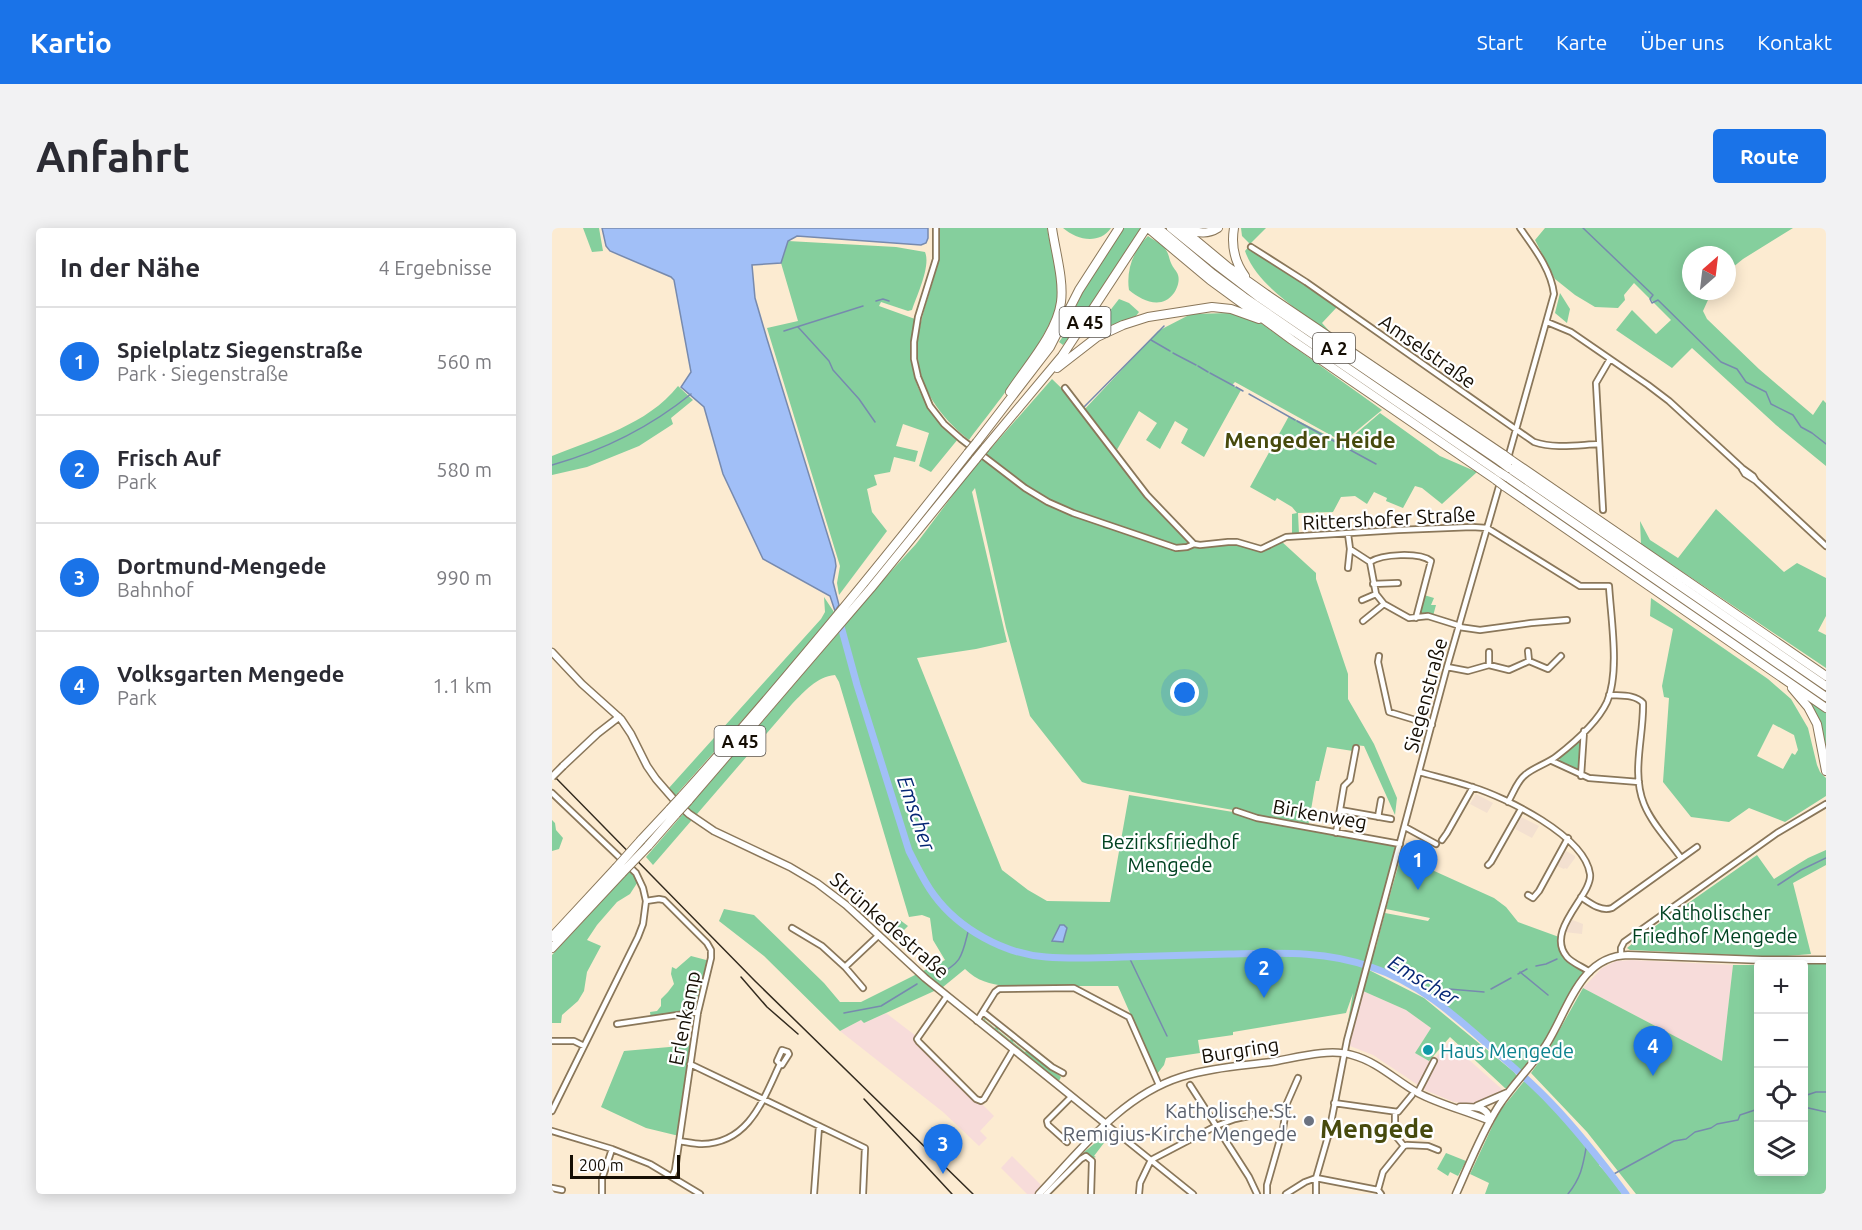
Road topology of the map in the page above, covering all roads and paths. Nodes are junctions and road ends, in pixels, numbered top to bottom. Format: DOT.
graph roads {
  1 [pos="936,228"];
  2 [pos="1052,228"];
  3 [pos="1119,228"];
  4 [pos="1158,228"];
  5 [pos="1172,228"];
  6 [pos="1181,228"];
  7 [pos="1187,228"];
  8 [pos="1218,228"];
  9 [pos="1234,228"];
  10 [pos="1520,228"];
  11 [pos="1146,230"];
  12 [pos="1251,247"];
  13 [pos="1250,282"];
  14 [pos="1547,322"];
  15 [pos="1292,340"];
  16 [pos="1611,360"];
  17 [pos="1047,376"];
  18 [pos="1065,388"];
  19 [pos="987,429"];
  20 [pos="1516,430"];
  21 [pos="1599,444"];
  22 [pos="1503,459"];
  23 [pos="1510,464"];
  24 [pos="1497,476"];
  25 [pos="1595,505"];
  26 [pos="1487,528"];
  27 [pos="1348,534"];
  28 [pos="1194,544"];
  29 [pos="1826,546"];
  30 [pos="1350,549"];
  31 [pos="1370,562"];
  32 [pos="1348,568"];
  33 [pos="1398,583"];
  34 [pos="1373,584"];
  35 [pos="1376,594"];
  36 [pos="1362,600"];
  37 [pos="1384,604"];
  38 [pos="1416,618"];
  39 [pos="1567,620"];
  40 [pos="1363,621"];
  41 [pos="1553,621"];
  42 [pos="1460,626"];
  43 [pos="1554,630"];
  44 [pos="1528,651"];
  45 [pos="552,652"];
  46 [pos="1489,652"];
  47 [pos="1379,656"];
  48 [pos="1561,656"];
  49 [pos="1528,661"];
  50 [pos="801,664"];
  51 [pos="1489,665"];
  52 [pos="1447,667"];
  53 [pos="1778,675"];
  54 [pos="1826,676"];
  55 [pos="1826,686"];
  56 [pos="1609,695"];
  57 [pos="1826,697"];
  58 [pos="1826,708"];
  59 [pos="619,717"];
  60 [pos="1432,725"];
  61 [pos="1584,731"];
  62 [pos="1356,748"];
  63 [pos="1354,757"];
  64 [pos="1362,758"];
  65 [pos="1552,760"];
  66 [pos="1826,771"];
  67 [pos="1419,772"];
  68 [pos="1581,776"];
  69 [pos="552,777"];
  70 [pos="1639,782"];
  71 [pos="1473,787"];
  72 [pos="552,794"];
  73 [pos="1381,800"];
  74 [pos="1508,802"];
  75 [pos="1826,804"];
  76 [pos="1521,809"];
  77 [pos="1340,810"];
  78 [pos="1236,811"];
  79 [pos="1378,817"];
  80 [pos="1391,819"];
  81 [pos="1405,827"];
  82 [pos="1336,832"];
  83 [pos="1568,838"];
  84 [pos="1442,840"];
  85 [pos="1400,844"];
  86 [pos="1436,844"];
  87 [pos="1697,847"];
  88 [pos="1681,858"];
  89 [pos="1488,865"];
  90 [pos="619,871"];
  91 [pos="1528,895"];
  92 [pos="1581,897"];
  93 [pos="646,901"];
  94 [pos="792,928"];
  95 [pos="879,935"];
  96 [pos="552,937"];
  97 [pos="552,948"];
  98 [pos="1621,955"];
  99 [pos="1826,959"];
  100 [pos="845,967"];
  101 [pos="1590,972"];
  102 [pos="863,988"];
  103 [pos="947,996"];
  104 [pos="698,1012"];
  105 [pos="983,1012"];
  106 [pos="977,1021"];
  107 [pos="616,1024"];
  108 [pos="552,1041"];
  109 [pos="584,1046"];
  110 [pos="1013,1050"];
  111 [pos="1344,1053"];
  112 [pos="1434,1061"];
  113 [pos="690,1064"];
  114 [pos="780,1064"];
  115 [pos="1063,1073"];
  116 [pos="1298,1078"];
  117 [pos="1159,1085"];
  118 [pos="1190,1085"];
  119 [pos="1508,1093"];
  120 [pos="1415,1094"];
  121 [pos="1071,1096"];
  122 [pos="763,1099"];
  123 [pos="1334,1103"];
  124 [pos="1453,1106"];
  125 [pos="1474,1107"];
  126 [pos="552,1112"];
  127 [pos="1397,1112"];
  128 [pos="1286,1115"];
  129 [pos="1490,1121"];
  130 [pos="1106,1124"];
  131 [pos="819,1126"];
  132 [pos="1216,1126"];
  133 [pos="552,1131"];
  134 [pos="679,1141"];
  135 [pos="1067,1142"];
  136 [pos="1404,1146"];
  137 [pos="612,1149"];
  138 [pos="1438,1150"];
  139 [pos="1151,1160"];
  140 [pos="672,1177"];
  141 [pos="1316,1178"];
  142 [pos="552,1188"];
  143 [pos="562,1190"];
  144 [pos="1379,1192"];
  145 [pos="602,1194"];
  146 [pos="700,1194"];
  147 [pos="814,1194"];
  148 [pos="863,1194"];
  149 [pos="1039,1194"];
  150 [pos="1046,1194"];
  151 [pos="1091,1194"];
  152 [pos="1139,1194"];
  153 [pos="1193,1194"];
  154 [pos="1257,1194"];
  155 [pos="1267,1194"];
  156 [pos="1286,1194"];
  157 [pos="1316,1194"];
  158 [pos="1455,1194"];
  1 -- 28 [label="street, Rittershofer Straße"];
  2 -- 19 [label="highway"];
  3 -- 19 [label="highway, A 45"];
  4 -- 24 [label="highway, A 2"];
  5 -- 22 [label="highway, A 2"];
  6 -- 13 [label="highway"];
  7 -- 8 [label="highway"];
  9 -- 13 [label="highway"];
  10 -- 14 [label="street, Siegenstraße"];
  11 -- 15 [label="highway"];
  11 -- 17 [label="highway, A 45"];
  12 -- 20 [label="street, Amselstraße"];
  13 -- 22 [label="highway"];
  14 -- 16 [label="street"];
  14 -- 20 [label="street, Siegenstraße"];
  15 -- 17 [label="highway"];
  15 -- 24 [label="highway"];
  16 -- 21 [label="street"];
  16 -- 29 [label="street"];
  17 -- 50 [label="highway, A 45, bridge"];
  18 -- 28 [label="street"];
  19 -- 50 [label="highway, A 45, bridge"];
  20 -- 21 [label="street, Amselstraße"];
  20 -- 26 [label="street, Siegenstraße"];
  21 -- 25 [label="street"];
  22 -- 23 [label="highway, bridge"];
  23 -- 54 [label="highway"];
  23 -- 55 [label="highway"];
  24 -- 53 [label="highway, bridge"];
  24 -- 57 [label="highway, A 2, bridge"];
  26 -- 27 [label="street, Rittershofer Straße"];
  26 -- 42 [label="street, Siegenstraße"];
  26 -- 56 [label="street, Rittershofer Straße"];
  27 -- 28 [label="street, Rittershofer Straße"];
  27 -- 30 [label="street"];
  30 -- 31 [label="street"];
  30 -- 32 [label="street"];
  31 -- 34 [label="street"];
  31 -- 38 [label="street"];
  33 -- 34 [label="street"];
  34 -- 35 [label="street"];
  35 -- 36 [label="street"];
  35 -- 37 [label="street"];
  37 -- 38 [label="street"];
  37 -- 40 [label="street"];
  38 -- 42 [label="street"];
  39 -- 41 [label="street"];
  41 -- 42 [label="street"];
  41 -- 43 [label="street"];
  42 -- 52 [label="street, Siegenstraße"];
  44 -- 49 [label="street"];
  45 -- 59 [label="main road, Strünkedestraße"];
  46 -- 51 [label="street"];
  47 -- 60 [label="street"];
  48 -- 49 [label="street"];
  49 -- 51 [label="street"];
  50 -- 90 [label="highway, A 45, bridge"];
  51 -- 52 [label="street"];
  52 -- 60 [label="street, Siegenstraße"];
  53 -- 58 [label="highway"];
  53 -- 66 [label="highway"];
  56 -- 61 [label="street"];
  56 -- 70 [label="street"];
  59 -- 69 [label="main road, bridge"];
  59 -- 95 [label="main road, Strünkedestraße"];
  60 -- 67 [label="street, Siegenstraße"];
  61 -- 65 [label="street"];
  61 -- 68 [label="street"];
  62 -- 63 [label="street"];
  63 -- 64 [label="street"];
  63 -- 77 [label="street"];
  65 -- 68 [label="street"];
  65 -- 74 [label="street"];
  67 -- 71 [label="street"];
  67 -- 81 [label="street, Siegenstraße"];
  68 -- 70 [label="street"];
  70 -- 88 [label="street"];
  71 -- 74 [label="street"];
  71 -- 84 [label="street"];
  72 -- 93 [label="street"];
  73 -- 79 [label="street"];
  74 -- 76 [label="street"];
  75 -- 98 [label="street"];
  76 -- 83 [label="street"];
  76 -- 89 [label="street"];
  77 -- 79 [label="street"];
  77 -- 82 [label="street"];
  78 -- 82 [label="street, Birkenweg"];
  79 -- 80 [label="street"];
  81 -- 85 [label="street, Siegenstraße"];
  81 -- 86 [label="street"];
  82 -- 85 [label="street, Birkenweg"];
  83 -- 91 [label="street"];
  83 -- 92 [label="street"];
  85 -- 111 [label="street, Siegenstraße"];
  87 -- 88 [label="street"];
  88 -- 92 [label="street"];
  90 -- 96 [label="highway, A 45"];
  90 -- 97 [label="highway, A 45"];
  92 -- 101 [label="street"];
  93 -- 104 [label="street, Erlenkamp"];
  93 -- 109 [label="street"];
  94 -- 100 [label="street"];
  95 -- 100 [label="street"];
  95 -- 103 [label="main road, Strünkedestraße"];
  98 -- 99 [label="main road"];
  98 -- 101 [label="main road"];
  100 -- 102 [label="street"];
  101 -- 119 [label="main road"];
  103 -- 106 [label="main road, Strünkedestraße"];
  103 -- 110 [label="street"];
  104 -- 107 [label="street"];
  104 -- 113 [label="street, Erlenkamp"];
  105 -- 106 [label="street"];
  105 -- 115 [label="street"];
  105 -- 117 [label="street"];
  106 -- 110 [label="main road, Strünkedestraße"];
  108 -- 109 [label="street"];
  109 -- 126 [label="street"];
  110 -- 121 [label="main road, Strünkedestraße"];
  111 -- 117 [label="main road, Burgring"];
  111 -- 120 [label="main road, Burgring"];
  111 -- 123 [label="street, Siegenstraße"];
  112 -- 120 [label="street"];
  113 -- 122 [label="street"];
  113 -- 134 [label="street, Erlenkamp"];
  114 -- 122 [label="street"];
  116 -- 128 [label="street"];
  117 -- 130 [label="main road, Burgring"];
  118 -- 132 [label="street"];
  119 -- 125 [label="main road"];
  119 -- 129 [label="main road"];
  120 -- 124 [label="main road, Burgring"];
  120 -- 127 [label="street"];
  121 -- 130 [label="main road, Strünkedestraße"];
  121 -- 135 [label="street"];
  122 -- 131 [label="street"];
  122 -- 134 [label="street"];
  123 -- 127 [label="street"];
  123 -- 141 [label="street, Siegenstraße"];
  124 -- 125 [label="main road"];
  124 -- 129 [label="main road, Burgring"];
  125 -- 129 [label="main road"];
  127 -- 136 [label="street"];
  128 -- 132 [label="street"];
  128 -- 155 [label="street"];
  129 -- 158 [label="main road"];
  130 -- 139 [label="street, Strünkedestraße"];
  130 -- 149 [label="main road, Burgring"];
  131 -- 147 [label="street"];
  131 -- 148 [label="street"];
  132 -- 139 [label="street"];
  132 -- 154 [label="street"];
  133 -- 137 [label="street"];
  134 -- 140 [label="street, Erlenkamp"];
  136 -- 138 [label="street"];
  136 -- 144 [label="street"];
  137 -- 140 [label="street"];
  137 -- 145 [label="street"];
  139 -- 152 [label="street"];
  139 -- 153 [label="street, Strünkedestraße"];
  140 -- 146 [label="street"];
  141 -- 144 [label="street"];
  141 -- 156 [label="street"];
  141 -- 157 [label="street, Siegenstraße"];
  142 -- 143 [label="street"];
  150 -- 151 [label="street"];
}
